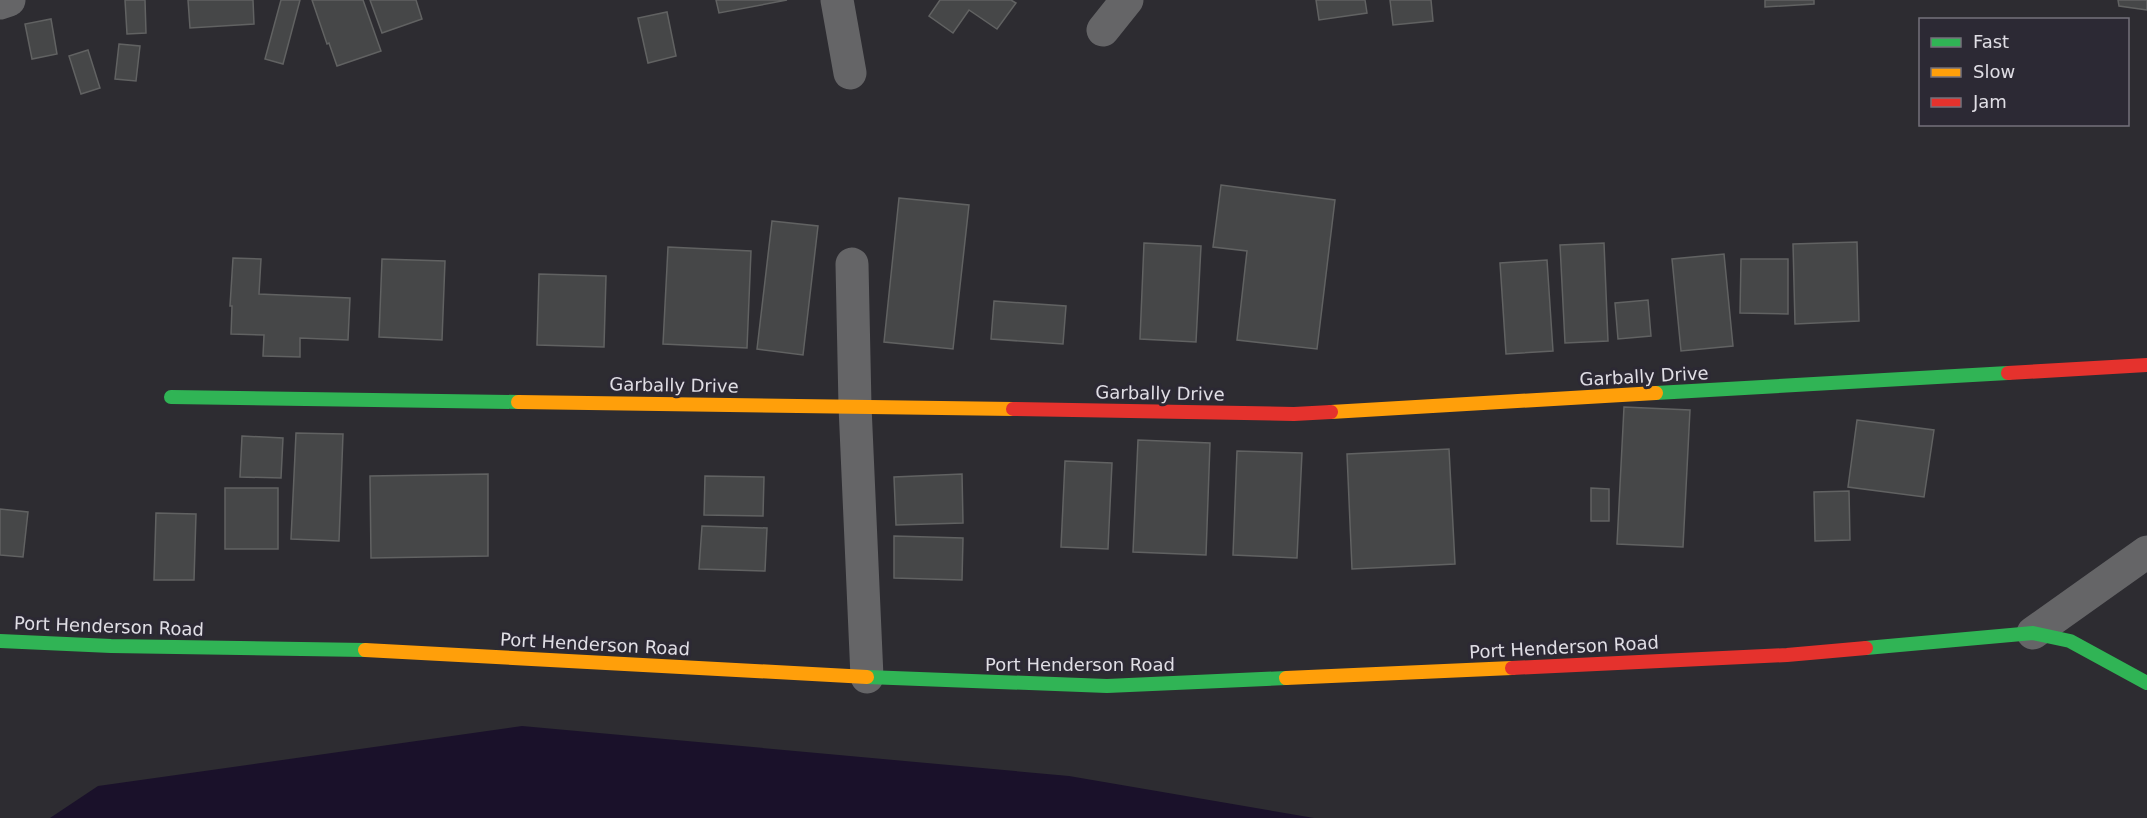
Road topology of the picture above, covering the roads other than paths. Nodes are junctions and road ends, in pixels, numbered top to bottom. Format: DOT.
graph roads {
  1 [pos="9,0"];
  2 [pos="837,0"];
  3 [pos="1127,0"];
  4 [pos="0,3"];
  5 [pos="1103,30"];
  6 [pos="850,73"];
  7 [pos="852,264"];
  8 [pos="2147,365"];
  9 [pos="171,397"];
  10 [pos="855,406"];
  11 [pos="2147,552"];
  12 [pos="2032,633"];
  13 [pos="0,641"];
  14 [pos="867,677"];
  15 [pos="2147,683"];
  1 -- 4 [label="street"];
  2 -- 6 [label="street"];
  3 -- 5 [label="street"];
  7 -- 10 [label="street"];
  8 -- 10 [label="street, Garbally Drive"];
  9 -- 10 [label="street, Garbally Drive"];
  10 -- 14 [label="street"];
  11 -- 12 [label="street"];
  12 -- 14 [label="street, Port Henderson Road"];
  12 -- 15 [label="street, Port Henderson Road"];
  13 -- 14 [label="street, Port Henderson Road"];
}
